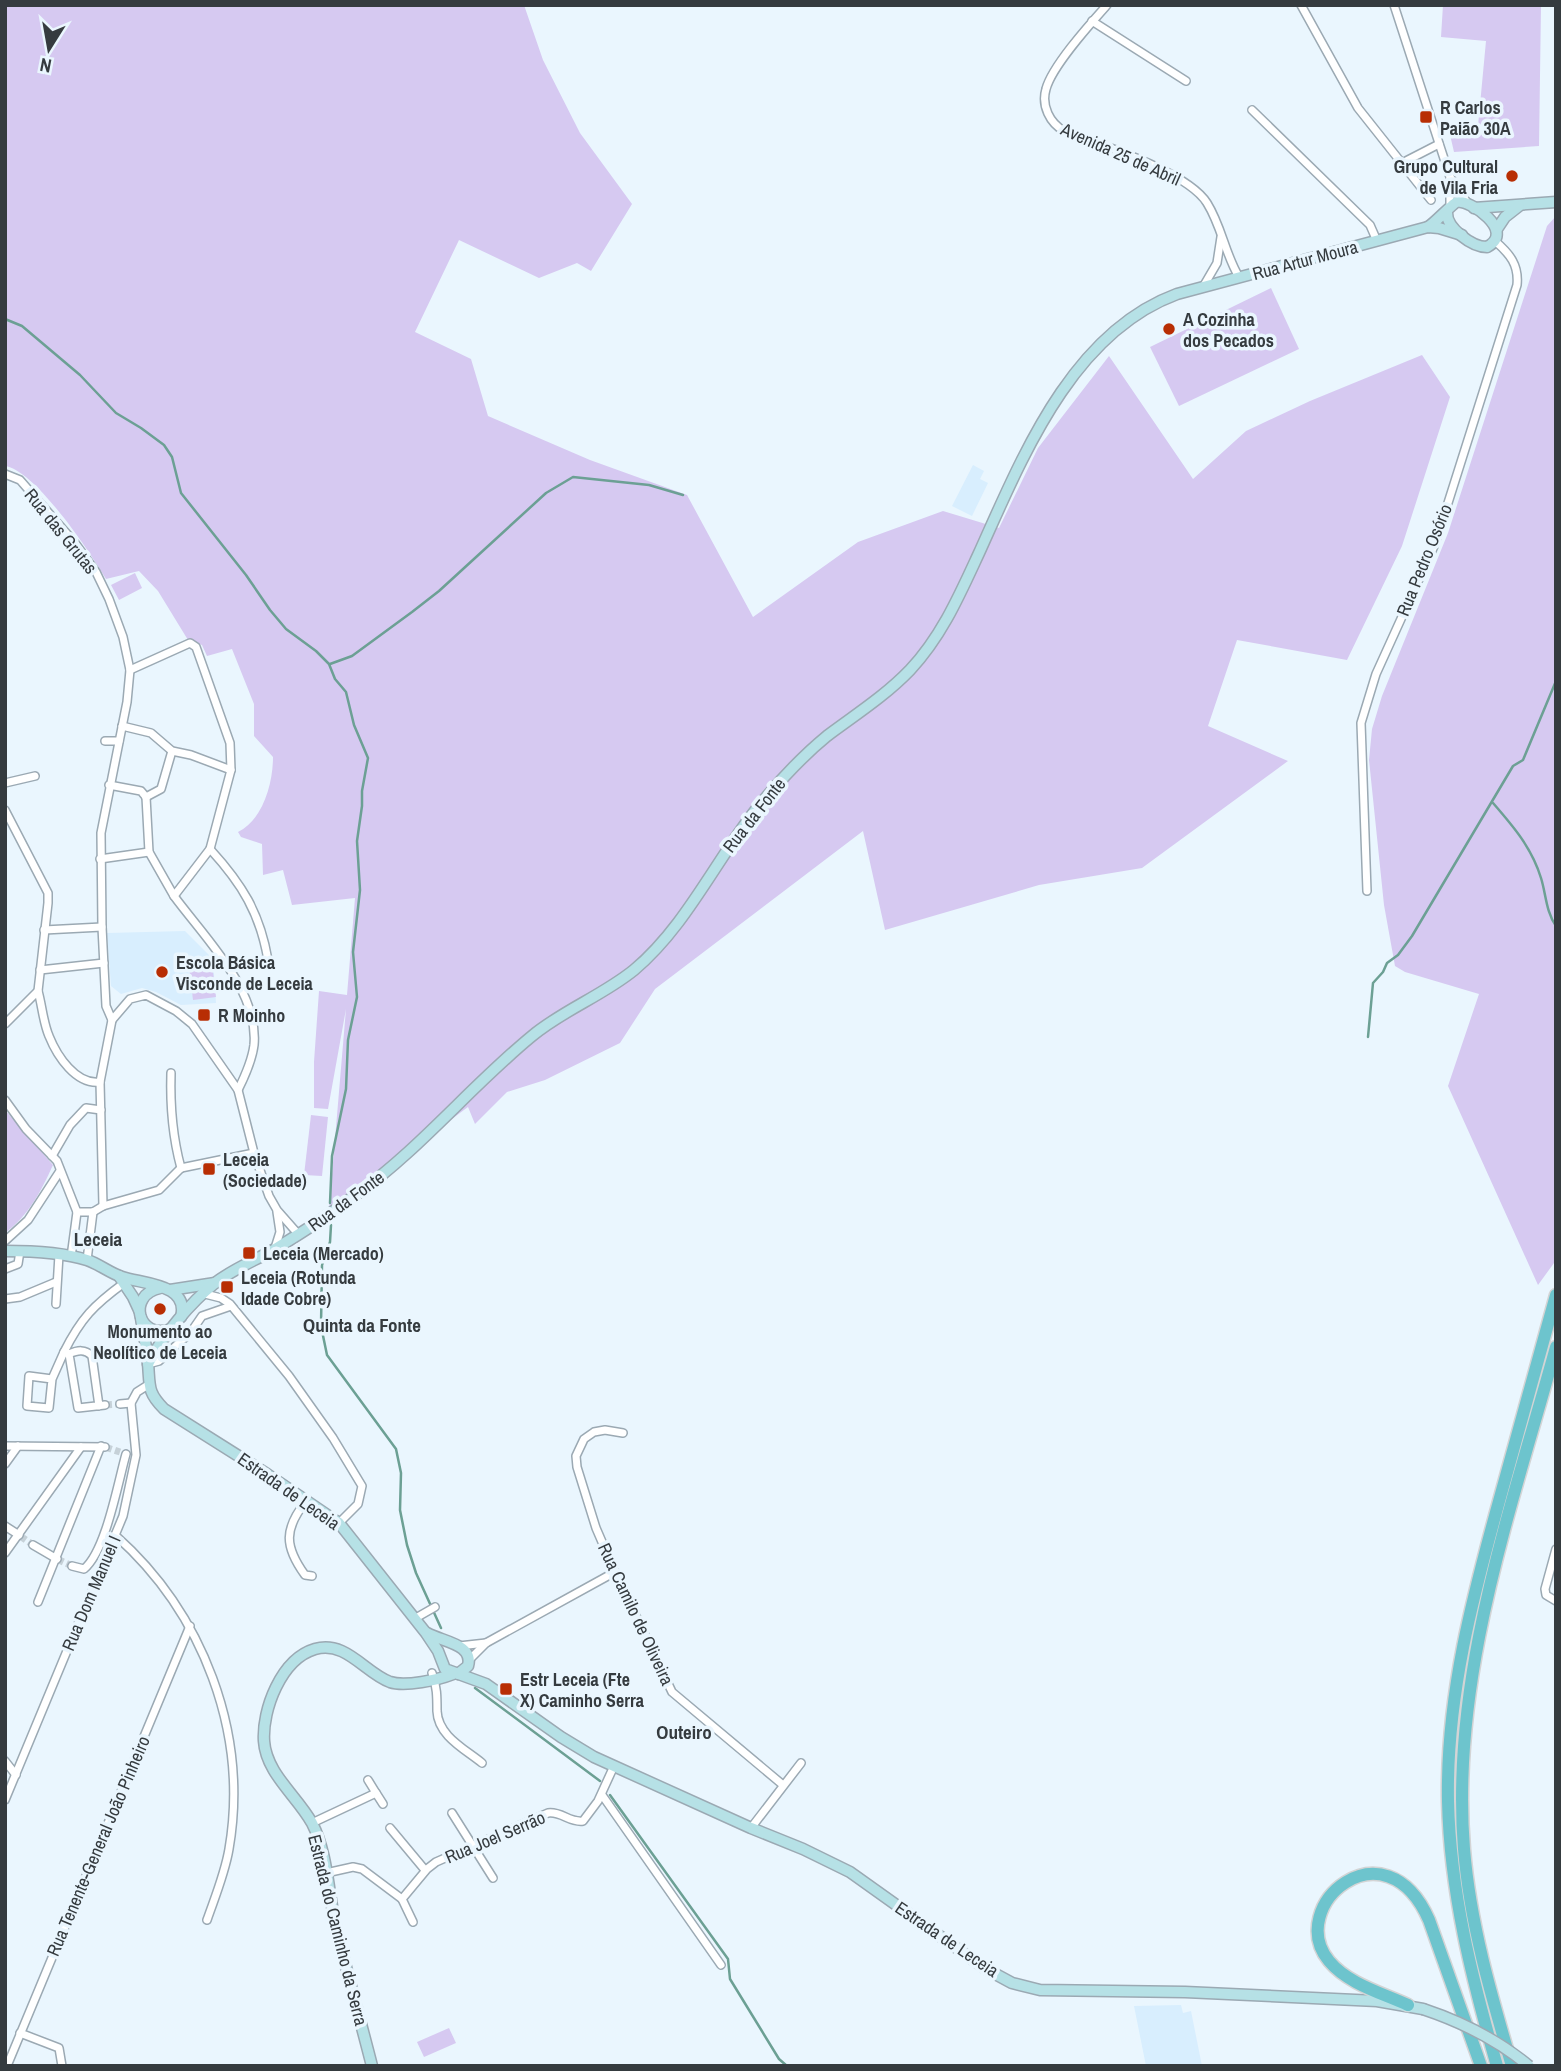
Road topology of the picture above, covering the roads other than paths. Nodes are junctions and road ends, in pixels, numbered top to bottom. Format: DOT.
graph roads {
  1 [pos="1107,5"];
  2 [pos="1301,5"];
  3 [pos="1394,5"];
  4 [pos="1092,21"];
  5 [pos="1186,81"];
  6 [pos="1252,110"];
  7 [pos="1439,144"];
  8 [pos="1402,163"];
  9 [pos="1450,177"];
  10 [pos="1431,200"];
  11 [pos="1556,202"];
  12 [pos="1471,206"];
  13 [pos="1520,206"];
  14 [pos="1448,209"];
  15 [pos="1428,228"];
  16 [pos="1221,229"];
  17 [pos="1497,229"];
  18 [pos="1462,234"];
  19 [pos="1377,241"];
  20 [pos="1495,241"];
  21 [pos="1239,278"];
  22 [pos="1203,288"];
  23 [pos="5,474"];
  24 [pos="130,670"];
  25 [pos="122,726"];
  26 [pos="105,741"];
  27 [pos="119,741"];
  28 [pos="172,751"];
  29 [pos="231,770"];
  30 [pos="35,776"];
  31 [pos="5,783"];
  32 [pos="109,785"];
  33 [pos="146,797"];
  34 [pos="5,810"];
  35 [pos="210,849"];
  36 [pos="149,852"];
  37 [pos="100,859"];
  38 [pos="1367,891"];
  39 [pos="174,896"];
  40 [pos="102,927"];
  41 [pos="44,930"];
  42 [pos="104,963"];
  43 [pos="227,967"];
  44 [pos="40,970"];
  45 [pos="38,991"];
  46 [pos="113,1020"];
  47 [pos="5,1024"];
  48 [pos="172,1073"];
  49 [pos="100,1082"];
  50 [pos="238,1090"];
  51 [pos="5,1100"];
  52 [pos="101,1110"];
  53 [pos="254,1153"];
  54 [pos="52,1156"];
  55 [pos="181,1168"];
  56 [pos="60,1171"];
  57 [pos="103,1206"];
  58 [pos="276,1208"];
  59 [pos="77,1212"];
  60 [pos="93,1212"];
  61 [pos="299,1235"];
  62 [pos="5,1241"];
  63 [pos="275,1249"];
  64 [pos="5,1251"];
  65 [pos="20,1251"];
  66 [pos="59,1255"];
  67 [pos="71,1257"];
  68 [pos="90,1261"];
  69 [pos="5,1269"];
  70 [pos="121,1280"];
  71 [pos="219,1281"];
  72 [pos="56,1282"];
  73 [pos="166,1289"];
  74 [pos="205,1294"];
  75 [pos="1556,1295"];
  76 [pos="5,1299"];
  77 [pos="56,1304"];
  78 [pos="231,1306"];
  79 [pos="140,1315"];
  80 [pos="181,1319"];
  81 [pos="171,1329"];
  82 [pos="1556,1347"];
  83 [pos="67,1353"];
  84 [pos="148,1364"];
  85 [pos="52,1379"];
  86 [pos="148,1385"];
  87 [pos="131,1403"];
  88 [pos="120,1404"];
  89 [pos="623,1433"];
  90 [pos="5,1446"];
  91 [pos="18,1446"];
  92 [pos="81,1447"];
  93 [pos="136,1455"];
  94 [pos="5,1464"];
  95 [pos="306,1501"];
  96 [pos="339,1524"];
  97 [pos="5,1526"];
  98 [pos="18,1535"];
  99 [pos="116,1535"];
  100 [pos="33,1545"];
  101 [pos="1556,1549"];
  102 [pos="5,1553"];
  103 [pos="57,1559"];
  104 [pos="72,1566"];
  105 [pos="615,1572"];
  106 [pos="312,1576"];
  107 [pos="1556,1601"];
  108 [pos="37,1602"];
  109 [pos="435,1607"];
  110 [pos="414,1619"];
  111 [pos="190,1626"];
  112 [pos="426,1633"];
  113 [pos="486,1643"];
  114 [pos="457,1646"];
  115 [pos="441,1660"];
  116 [pos="470,1661"];
  117 [pos="455,1674"];
  118 [pos="433,1676"];
  119 [pos="486,1684"];
  120 [pos="5,1761"];
  121 [pos="482,1763"];
  122 [pos="801,1763"];
  123 [pos="614,1766"];
  124 [pos="16,1775"];
  125 [pos="368,1780"];
  126 [pos="783,1785"];
  127 [pos="376,1793"];
  128 [pos="601,1796"];
  129 [pos="5,1800"];
  130 [pos="383,1804"];
  131 [pos="452,1813"];
  132 [pos="312,1823"];
  133 [pos="390,1828"];
  134 [pos="751,1828"];
  135 [pos="471,1847"];
  136 [pos="425,1870"];
  137 [pos="326,1872"];
  138 [pos="493,1878"];
  139 [pos="402,1899"];
  140 [pos="207,1920"];
  141 [pos="413,1922"];
  142 [pos="721,1965"];
  143 [pos="1408,2006"];
  144 [pos="20,2033"];
  145 [pos="7,2066"];
  146 [pos="62,2066"];
  147 [pos="372,2066"];
  148 [pos="1480,2066"];
  149 [pos="1497,2066"];
  150 [pos="1512,2066"];
  151 [pos="1529,2066"];
  1 -- 4 [label="street, Avenida 25 de Abril"];
  2 -- 8 [label="street"];
  3 -- 7 [label="street"];
  4 -- 5 [label="street"];
  4 -- 16 [label="street, Avenida 25 de Abril"];
  6 -- 19 [label="street"];
  7 -- 8 [label="street"];
  7 -- 9 [label="street"];
  8 -- 10 [label="street"];
  9 -- 12 [label="street"];
  9 -- 14 [label="street"];
  11 -- 13 [label="street"];
  12 -- 13 [label="street"];
  12 -- 14 [label="street"];
  12 -- 17 [label="street"];
  13 -- 17 [label="street"];
  14 -- 15 [label="street"];
  14 -- 18 [label="street"];
  15 -- 18 [label="street"];
  15 -- 19 [label="street, Rua Artur Moura"];
  16 -- 21 [label="street, Avenida 25 de Abril"];
  16 -- 22 [label="street"];
  17 -- 20 [label="street"];
  18 -- 20 [label="street"];
  19 -- 21 [label="street, Rua Artur Moura"];
  20 -- 38 [label="street, Rua Pedro Osório"];
  21 -- 22 [label="street, Rua Artur Moura"];
  22 -- 61 [label="street, Rua da Fonte"];
  23 -- 24 [label="street, Rua das Grutas"];
  24 -- 25 [label="street, Rua das Grutas"];
  24 -- 29 [label="street"];
  25 -- 27 [label="street, Rua das Grutas"];
  25 -- 28 [label="street"];
  26 -- 27 [label="street"];
  27 -- 32 [label="street, Rua das Grutas"];
  28 -- 29 [label="street"];
  28 -- 33 [label="street"];
  29 -- 35 [label="street"];
  30 -- 31 [label="street"];
  32 -- 33 [label="street"];
  32 -- 37 [label="street, Rua das Grutas"];
  33 -- 36 [label="street"];
  34 -- 41 [label="street"];
  35 -- 39 [label="street"];
  35 -- 43 [label="street"];
  36 -- 37 [label="street"];
  36 -- 39 [label="street"];
  37 -- 40 [label="street"];
  39 -- 43 [label="street"];
  40 -- 41 [label="street"];
  40 -- 42 [label="street"];
  41 -- 44 [label="street"];
  42 -- 44 [label="street"];
  42 -- 46 [label="street"];
  43 -- 50 [label="street"];
  44 -- 45 [label="street"];
  45 -- 47 [label="street"];
  45 -- 49 [label="street"];
  46 -- 49 [label="street"];
  46 -- 50 [label="street"];
  48 -- 55 [label="street"];
  49 -- 52 [label="street"];
  50 -- 53 [label="street"];
  51 -- 54 [label="street"];
  52 -- 54 [label="street"];
  52 -- 57 [label="street"];
  53 -- 55 [label="street"];
  53 -- 58 [label="street"];
  54 -- 56 [label="street"];
  55 -- 57 [label="street"];
  56 -- 59 [label="street"];
  56 -- 62 [label="street"];
  57 -- 60 [label="street"];
  58 -- 61 [label="street"];
  58 -- 63 [label="street"];
  59 -- 60 [label="street"];
  59 -- 67 [label="street"];
  60 -- 68 [label="street"];
  61 -- 63 [label="street, Rua da Fonte"];
  63 -- 71 [label="street, Rua da Fonte"];
  64 -- 65 [label="street"];
  65 -- 66 [label="street"];
  65 -- 69 [label="street"];
  66 -- 67 [label="street"];
  66 -- 72 [label="street"];
  67 -- 68 [label="street"];
  68 -- 70 [label="street"];
  70 -- 73 [label="street"];
  70 -- 79 [label="street"];
  70 -- 83 [label="street"];
  71 -- 73 [label="street, Rua da Fonte"];
  71 -- 74 [label="street, Rua da Fonte"];
  72 -- 76 [label="street"];
  72 -- 77 [label="street"];
  73 -- 79 [label="street"];
  73 -- 80 [label="street"];
  74 -- 78 [label="street"];
  74 -- 80 [label="street, Rua da Fonte"];
  75 -- 149 [label="main road"];
  78 -- 84 [label="street"];
  78 -- 96 [label="street"];
  79 -- 81 [label="street"];
  79 -- 84 [label="street"];
  80 -- 81 [label="street"];
  81 -- 84 [label="street"];
  82 -- 150 [label="main road"];
  83 -- 83 [label="street"];
  83 -- 85 [label="street"];
  84 -- 86 [label="street"];
  85 -- 85 [label="street"];
  86 -- 87 [label="street"];
  86 -- 95 [label="street, Estrada de Leceia"];
  87 -- 88 [label="street"];
  87 -- 93 [label="street, Rua Dom Manuel I"];
  89 -- 105 [label="street, Rua Camilo de Oliveira"];
  90 -- 91 [label="street"];
  91 -- 92 [label="street"];
  91 -- 94 [label="street"];
  92 -- 98 [label="street"];
  92 -- 103 [label="street"];
  93 -- 99 [label="street, Rua Dom Manuel I"];
  93 -- 104 [label="street"];
  95 -- 96 [label="street, Estrada de Leceia"];
  95 -- 106 [label="street"];
  96 -- 110 [label="street, Estrada de Leceia"];
  97 -- 98 [label="street"];
  98 -- 102 [label="street"];
  99 -- 111 [label="street"];
  99 -- 124 [label="street, Rua Dom Manuel I"];
  100 -- 103 [label="street"];
  101 -- 107 [label="street"];
  103 -- 108 [label="street"];
  105 -- 113 [label="street"];
  105 -- 126 [label="street, Rua Camilo de Oliveira"];
  109 -- 110 [label="street"];
  110 -- 112 [label="street, Estrada de Leceia"];
  111 -- 140 [label="street"];
  111 -- 144 [label="street, Rua Tenente-General João Pinheiro"];
  112 -- 114 [label="street, Estrada de Leceia"];
  112 -- 115 [label="street, Estrada de Leceia"];
  113 -- 114 [label="street"];
  113 -- 116 [label="street"];
  114 -- 115 [label="street"];
  114 -- 116 [label="street"];
  115 -- 117 [label="street"];
  115 -- 118 [label="street"];
  116 -- 117 [label="street"];
  116 -- 119 [label="street, Estrada de Leceia"];
  117 -- 118 [label="street, Estrada do Caminho da Serra"];
  117 -- 119 [label="street, Estrada de Leceia"];
  118 -- 121 [label="street"];
  118 -- 132 [label="street, Estrada do Caminho da Serra"];
  119 -- 123 [label="street, Estrada de Leceia"];
  120 -- 124 [label="street"];
  122 -- 126 [label="street"];
  123 -- 128 [label="street, Rua Joel Serrão"];
  123 -- 134 [label="street, Estrada de Leceia"];
  124 -- 129 [label="street, Rua Dom Manuel I"];
  125 -- 127 [label="street"];
  126 -- 134 [label="street"];
  127 -- 130 [label="street"];
  127 -- 132 [label="street"];
  128 -- 135 [label="street, Rua Joel Serrão"];
  128 -- 142 [label="street"];
  131 -- 135 [label="street"];
  132 -- 137 [label="street, Estrada do Caminho da Serra"];
  133 -- 136 [label="street"];
  134 -- 143 [label="street, Estrada de Leceia"];
  135 -- 136 [label="street, Rua Joel Serrão"];
  135 -- 138 [label="street"];
  136 -- 139 [label="street, Rua Joel Serrão"];
  137 -- 139 [label="street"];
  137 -- 147 [label="street, Estrada do Caminho da Serra"];
  139 -- 141 [label="street"];
  143 -- 148 [label="main road"];
  143 -- 151 [label="street, Estrada de Leceia, bridge"];
  144 -- 145 [label="street, Rua Tenente-General João Pinheiro"];
  144 -- 146 [label="street"];
}
